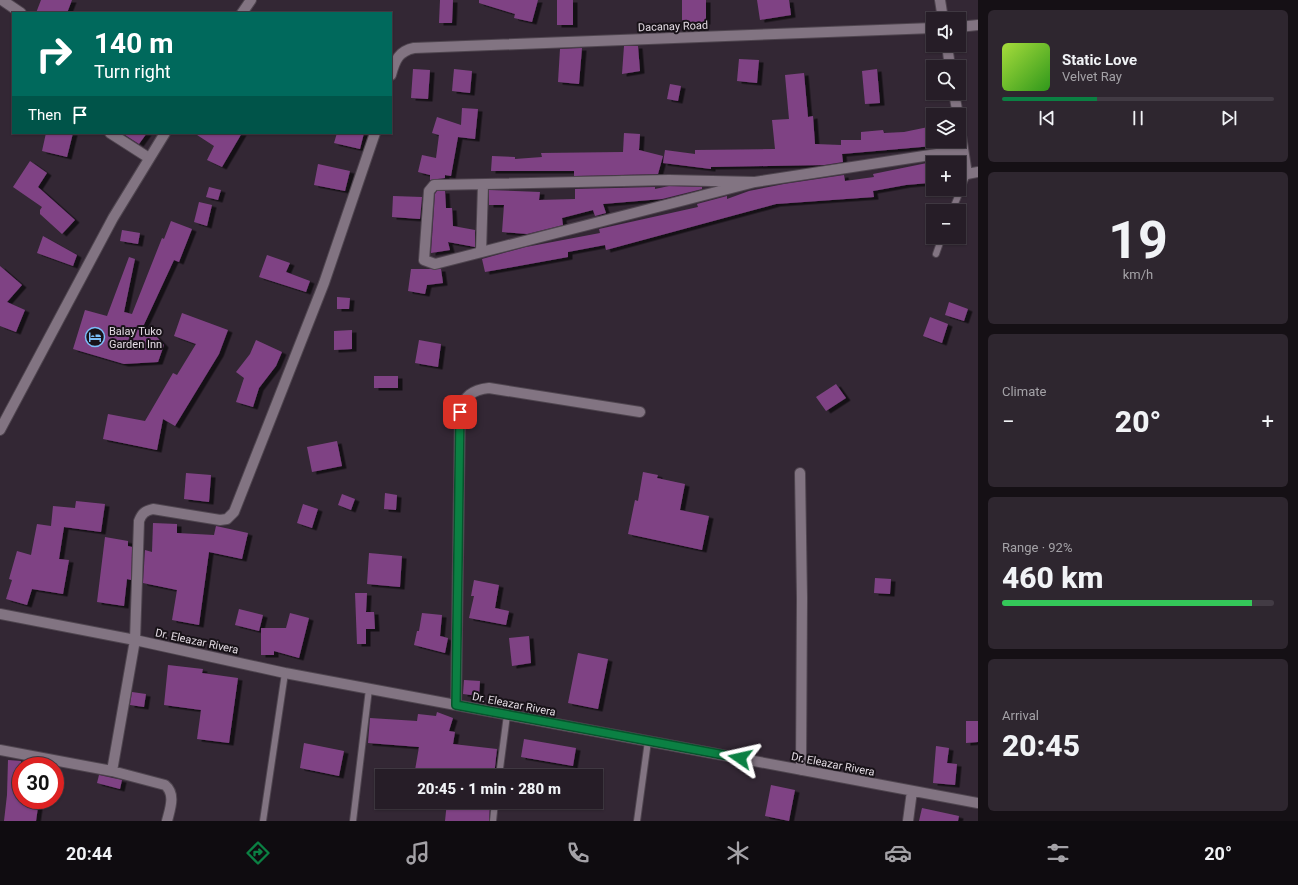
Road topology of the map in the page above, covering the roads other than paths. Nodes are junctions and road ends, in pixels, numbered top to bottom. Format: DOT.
graph roads {
  1 [pos="2,0"];
  2 [pos="251,0"];
  3 [pos="940,0"];
  4 [pos="20,12"];
  5 [pos="243,12"];
  6 [pos="942,12"];
  7 [pos="978,25"];
  8 [pos="966,26"];
  9 [pos="926,28"];
  10 [pos="392,72"];
  11 [pos="112,134"];
  12 [pos="164,134"];
  13 [pos="375,134"];
  14 [pos="963,150"];
  15 [pos="149,158"];
  16 [pos="978,172"];
  17 [pos="967,174"];
  18 [pos="755,182"];
  19 [pos="483,185"];
  20 [pos="955,204"];
  21 [pos="940,244"];
  22 [pos="481,252"];
  23 [pos="936,254"];
  24 [pos="640,412"];
  25 [pos="0,430"];
  26 [pos="800,473"];
  27 [pos="0,614"];
  28 [pos="135,640"];
  29 [pos="285,673"];
  30 [pos="369,689"];
  31 [pos="456,705"];
  32 [pos="507,715"];
  33 [pos="648,741"];
  34 [pos="0,750"];
  35 [pos="500,769"];
  36 [pos="801,770"];
  37 [pos="112,771"];
  38 [pos="912,791"];
  39 [pos="978,803"];
  40 [pos="494,809"];
  41 [pos="167,821"];
  42 [pos="263,821"];
  43 [pos="353,821"];
  44 [pos="493,821"];
  45 [pos="637,821"];
  46 [pos="908,821"];
  1 -- 4 [label="street"];
  2 -- 5 [label="street"];
  3 -- 6 [label="street"];
  7 -- 8 [label="street"];
  9 -- 10 [label="street, Dacanay Road"];
  11 -- 15 [label="street"];
  12 -- 15 [label="street"];
  13 -- 28 [label="street"];
  14 -- 17 [label="street"];
  14 -- 18 [label="street"];
  15 -- 25 [label="street"];
  16 -- 17 [label="street"];
  17 -- 20 [label="lane"];
  18 -- 19 [label="street"];
  18 -- 22 [label="street"];
  19 -- 22 [label="street"];
  19 -- 22 [label="street"];
  21 -- 23 [label="lane"];
  24 -- 31 [label="street"];
  26 -- 36 [label="street"];
  27 -- 28 [label="street, Dr. Eleazar Rivera"];
  28 -- 29 [label="street, Dr. Eleazar Rivera"];
  28 -- 37 [label="street"];
  29 -- 30 [label="street, Dr. Eleazar Rivera"];
  29 -- 42 [label="lane"];
  30 -- 31 [label="street, Dr. Eleazar Rivera"];
  30 -- 43 [label="lane"];
  31 -- 32 [label="street, Dr. Eleazar Rivera"];
  32 -- 33 [label="street, Dr. Eleazar Rivera"];
  32 -- 35 [label="lane"];
  33 -- 36 [label="street, Dr. Eleazar Rivera"];
  33 -- 45 [label="lane"];
  34 -- 37 [label="street"];
  36 -- 38 [label="street, Dr. Eleazar Rivera"];
  37 -- 41 [label="street"];
  38 -- 39 [label="street, Dr. Eleazar Rivera"];
  38 -- 46 [label="street"];
  40 -- 44 [label="lane"];
}
